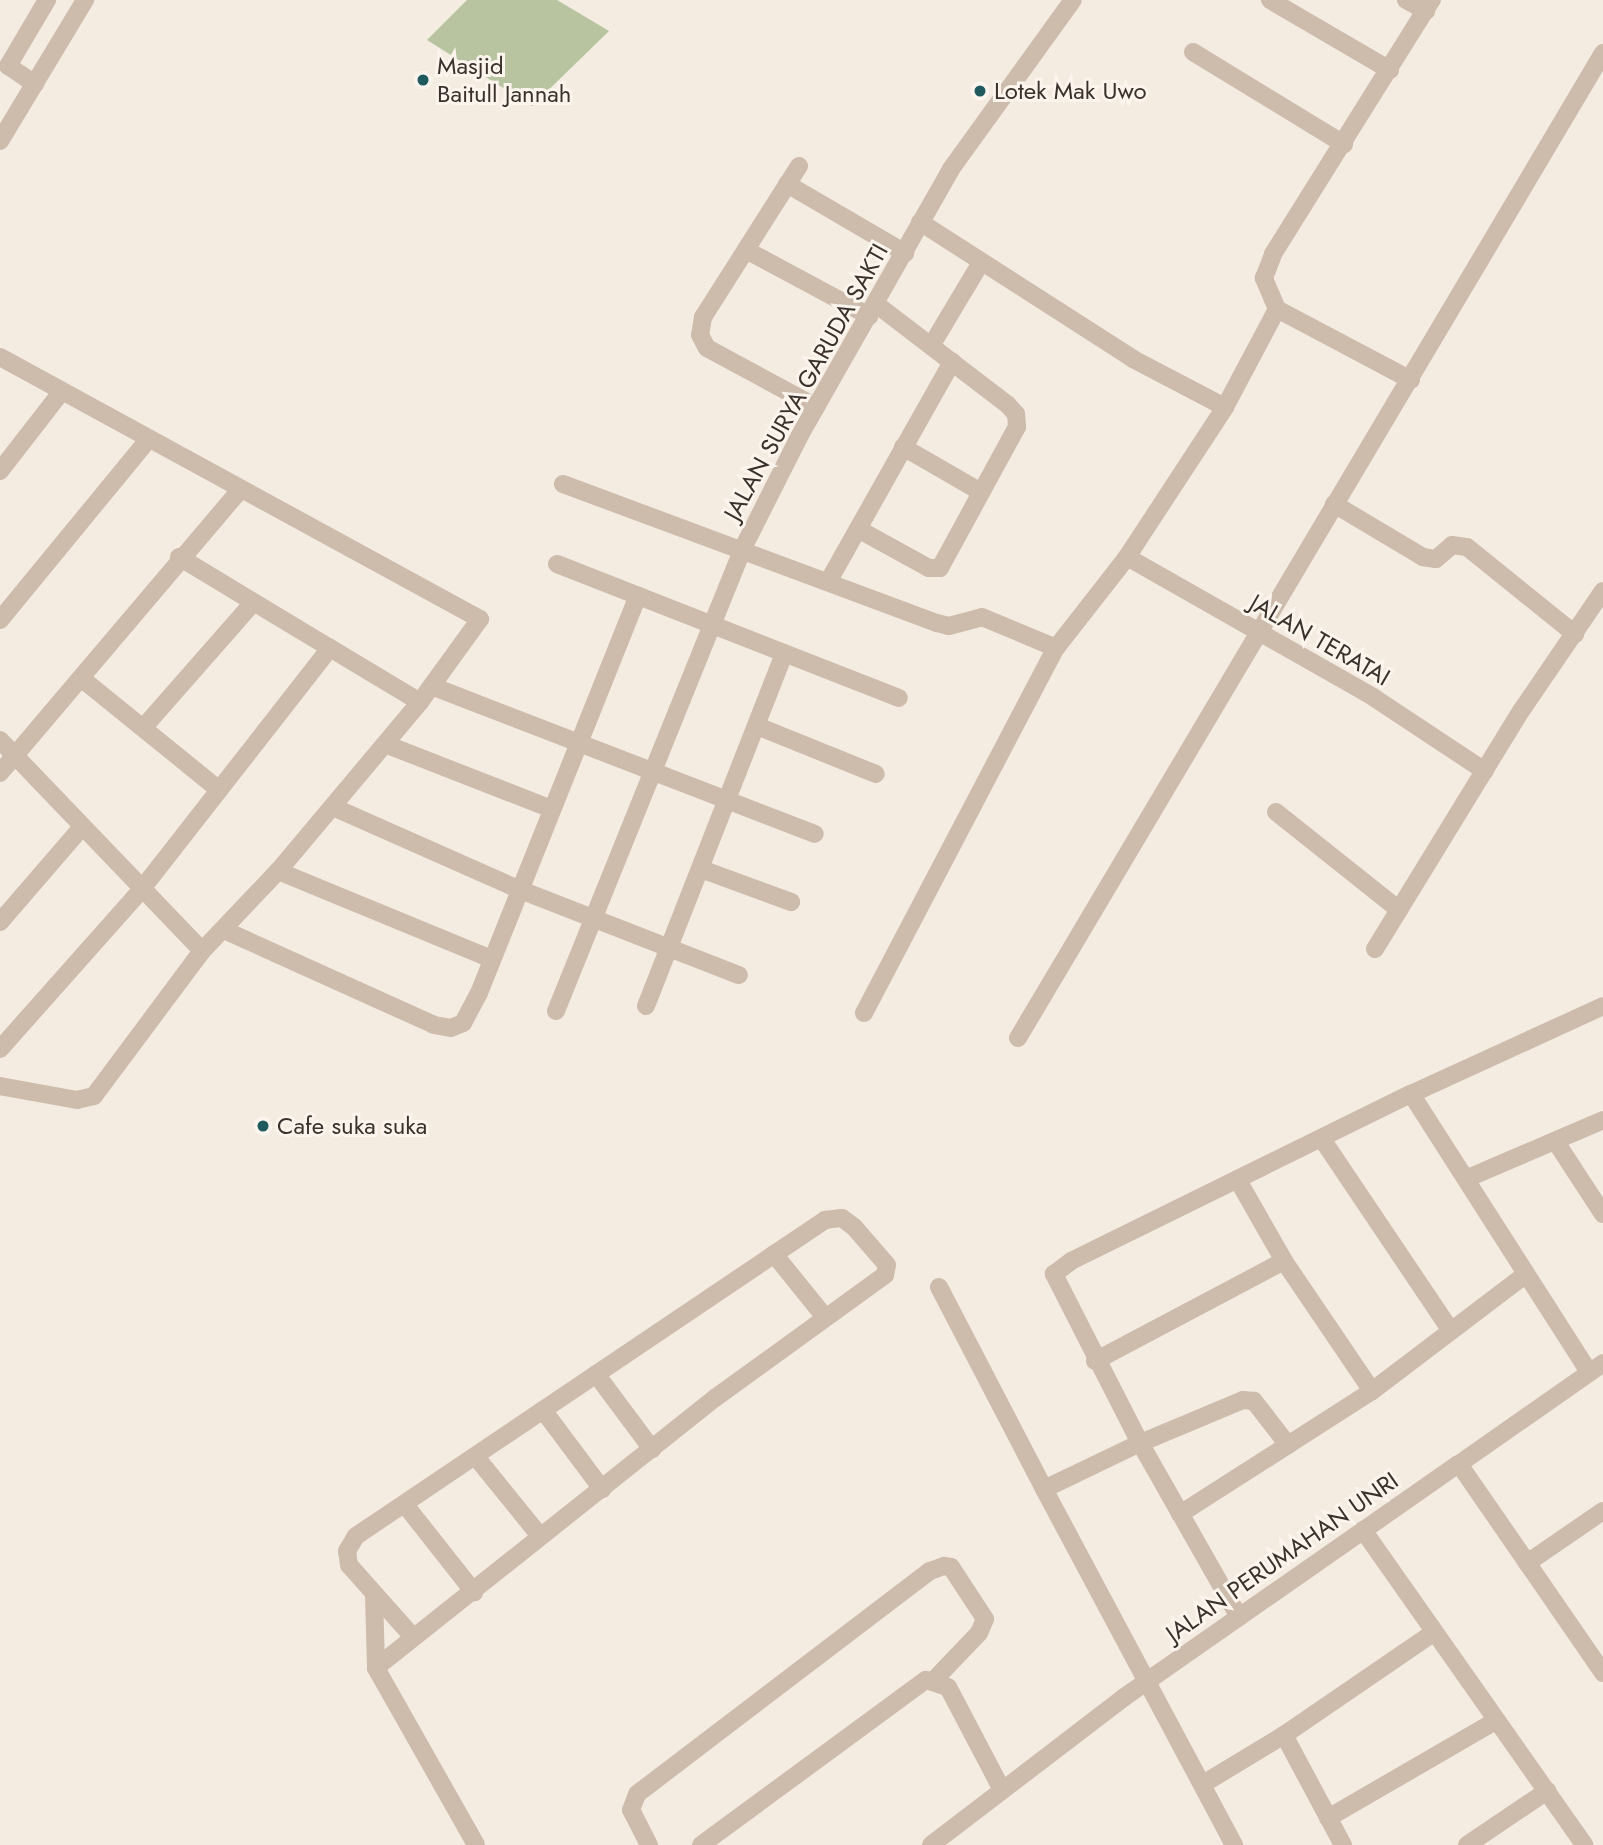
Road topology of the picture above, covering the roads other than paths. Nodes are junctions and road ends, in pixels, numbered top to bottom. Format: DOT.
graph roads {
  1 [pos="47,0"];
  2 [pos="85,0"];
  3 [pos="1073,0"];
  4 [pos="1270,0"];
  5 [pos="1406,0"];
  6 [pos="1429,6"];
  7 [pos="1193,52"];
  8 [pos="1603,52"];
  9 [pos="3,68"];
  10 [pos="1390,70"];
  11 [pos="35,84"];
  12 [pos="0,141"];
  13 [pos="1344,144"];
  14 [pos="799,166"];
  15 [pos="787,184"];
  16 [pos="920,222"];
  17 [pos="746,250"];
  18 [pos="905,253"];
  19 [pos="980,264"];
  20 [pos="1277,309"];
  21 [pos="873,310"];
  22 [pos="931,346"];
  23 [pos="0,356"];
  24 [pos="952,362"];
  25 [pos="1410,380"];
  26 [pos="62,391"];
  27 [pos="816,407"];
  28 [pos="1225,407"];
  29 [pos="148,440"];
  30 [pos="903,447"];
  31 [pos="0,471"];
  32 [pos="563,484"];
  33 [pos="239,491"];
  34 [pos="981,492"];
  35 [pos="1334,504"];
  36 [pos="858,529"];
  37 [pos="743,548"];
  38 [pos="179,557"];
  39 [pos="1127,557"];
  40 [pos="557,564"];
  41 [pos="828,582"];
  42 [pos="1603,591"];
  43 [pos="638,596"];
  44 [pos="253,603"];
  45 [pos="0,620"];
  46 [pos="713,623"];
  47 [pos="1257,633"];
  48 [pos="1575,634"];
  49 [pos="330,648"];
  50 [pos="1056,648"];
  51 [pos="784,653"];
  52 [pos="81,678"];
  53 [pos="434,687"];
  54 [pos="899,698"];
  55 [pos="420,702"];
  56 [pos="757,726"];
  57 [pos="143,728"];
  58 [pos="0,740"];
  59 [pos="579,742"];
  60 [pos="386,744"];
  61 [pos="15,756"];
  62 [pos="1485,771"];
  63 [pos="652,772"];
  64 [pos="0,773"];
  65 [pos="876,774"];
  66 [pos="217,788"];
  67 [pos="726,799"];
  68 [pos="334,807"];
  69 [pos="552,809"];
  70 [pos="1276,812"];
  71 [pos="82,827"];
  72 [pos="815,834"];
  73 [pos="701,869"];
  74 [pos="278,871"];
  75 [pos="518,889"];
  76 [pos="141,890"];
  77 [pos="790,902"];
  78 [pos="1399,910"];
  79 [pos="596,917"];
  80 [pos="0,922"];
  81 [pos="224,930"];
  82 [pos="672,947"];
  83 [pos="1375,949"];
  84 [pos="202,951"];
  85 [pos="492,959"];
  86 [pos="738,975"];
  87 [pos="646,1006"];
  88 [pos="1603,1006"];
  89 [pos="556,1011"];
  90 [pos="864,1013"];
  91 [pos="1018,1038"];
  92 [pos="0,1049"];
  93 [pos="0,1086"];
  94 [pos="1410,1094"];
  95 [pos="1603,1120"];
  96 [pos="1322,1139"];
  97 [pos="1556,1142"];
  98 [pos="1468,1178"];
  99 [pos="1239,1182"];
  100 [pos="1603,1214"];
  101 [pos="774,1254"];
  102 [pos="1284,1261"];
  103 [pos="1526,1274"];
  104 [pos="939,1287"];
  105 [pos="824,1316"];
  106 [pos="1451,1331"];
  107 [pos="1095,1361"];
  108 [pos="1596,1367"];
  109 [pos="596,1374"];
  110 [pos="1371,1391"];
  111 [pos="543,1410"];
  112 [pos="1140,1443"];
  113 [pos="1288,1445"];
  114 [pos="652,1449"];
  115 [pos="476,1457"];
  116 [pos="1459,1464"];
  117 [pos="602,1489"];
  118 [pos="1044,1489"];
  119 [pos="406,1506"];
  120 [pos="1603,1511"];
  121 [pos="1181,1514"];
  122 [pos="1363,1530"];
  123 [pos="540,1536"];
  124 [pos="1527,1563"];
  125 [pos="474,1592"];
  126 [pos="374,1595"];
  127 [pos="1238,1617"];
  128 [pos="1433,1633"];
  129 [pos="413,1637"];
  130 [pos="376,1668"];
  131 [pos="1603,1673"];
  132 [pos="933,1679"];
  133 [pos="1147,1680"];
  134 [pos="1497,1720"];
  135 [pos="1284,1735"];
  136 [pos="1203,1784"];
  137 [pos="1002,1790"];
  138 [pos="1546,1791"];
  139 [pos="1328,1818"];
  140 [pos="476,1845"];
  141 [pos="649,1845"];
  142 [pos="701,1845"];
  143 [pos="931,1845"];
  144 [pos="1234,1845"];
  145 [pos="1343,1845"];
  146 [pos="1468,1845"];
  147 [pos="1584,1845"];
  1 -- 9 [label="street"];
  2 -- 11 [label="street"];
  3 -- 16 [label="street, JALAN SURYA GARUDA SAKTI"];
  4 -- 10 [label="street"];
  5 -- 6 [label="street"];
  6 -- 10 [label="street"];
  7 -- 13 [label="street"];
  8 -- 25 [label="street"];
  9 -- 11 [label="street"];
  10 -- 13 [label="street"];
  11 -- 12 [label="street"];
  13 -- 20 [label="street"];
  14 -- 15 [label="street"];
  15 -- 17 [label="street"];
  15 -- 18 [label="street"];
  16 -- 18 [label="street, JALAN SURYA GARUDA SAKTI"];
  16 -- 19 [label="street"];
  17 -- 21 [label="street"];
  17 -- 27 [label="street"];
  18 -- 21 [label="street, JALAN SURYA GARUDA SAKTI"];
  19 -- 22 [label="street"];
  19 -- 28 [label="street"];
  20 -- 25 [label="street"];
  20 -- 28 [label="street"];
  21 -- 22 [label="street"];
  21 -- 27 [label="street, JALAN SURYA GARUDA SAKTI"];
  22 -- 24 [label="street"];
  23 -- 26 [label="street"];
  24 -- 30 [label="street"];
  24 -- 34 [label="street"];
  25 -- 35 [label="street"];
  26 -- 29 [label="street"];
  26 -- 31 [label="street"];
  27 -- 37 [label="street, JALAN SURYA GARUDA SAKTI"];
  28 -- 39 [label="street"];
  29 -- 33 [label="street"];
  29 -- 45 [label="street"];
  30 -- 34 [label="street"];
  30 -- 36 [label="street"];
  32 -- 37 [label="street"];
  33 -- 38 [label="street"];
  33 -- 53 [label="street"];
  34 -- 36 [label="street"];
  35 -- 47 [label="street"];
  35 -- 48 [label="street"];
  36 -- 41 [label="street"];
  37 -- 41 [label="street"];
  37 -- 46 [label="street, JALAN SURYA GARUDA SAKTI"];
  38 -- 44 [label="street"];
  38 -- 52 [label="street"];
  39 -- 47 [label="street, JALAN TERATAI"];
  39 -- 50 [label="street"];
  40 -- 43 [label="street"];
  41 -- 50 [label="street"];
  42 -- 48 [label="street"];
  43 -- 46 [label="street"];
  43 -- 59 [label="street"];
  44 -- 49 [label="street"];
  44 -- 57 [label="street"];
  46 -- 51 [label="street"];
  46 -- 63 [label="street, JALAN SURYA GARUDA SAKTI"];
  47 -- 62 [label="street, JALAN TERATAI"];
  47 -- 91 [label="street"];
  48 -- 62 [label="street"];
  49 -- 55 [label="street"];
  49 -- 66 [label="street"];
  50 -- 90 [label="street"];
  51 -- 54 [label="street"];
  51 -- 56 [label="street"];
  52 -- 57 [label="street"];
  52 -- 61 [label="street"];
  53 -- 55 [label="street"];
  53 -- 59 [label="street"];
  55 -- 60 [label="street"];
  56 -- 65 [label="street"];
  56 -- 67 [label="street"];
  57 -- 66 [label="street"];
  58 -- 61 [label="street"];
  59 -- 63 [label="street"];
  59 -- 69 [label="street"];
  60 -- 68 [label="street"];
  60 -- 69 [label="street"];
  61 -- 64 [label="street"];
  61 -- 71 [label="street"];
  62 -- 78 [label="street"];
  63 -- 67 [label="street"];
  63 -- 79 [label="street, JALAN SURYA GARUDA SAKTI"];
  66 -- 76 [label="street"];
  67 -- 72 [label="street"];
  67 -- 73 [label="street"];
  68 -- 74 [label="street"];
  68 -- 75 [label="street"];
  69 -- 75 [label="street"];
  70 -- 78 [label="street"];
  71 -- 76 [label="street"];
  71 -- 80 [label="street"];
  73 -- 77 [label="street"];
  73 -- 82 [label="street"];
  74 -- 81 [label="street"];
  74 -- 85 [label="street"];
  75 -- 79 [label="street"];
  75 -- 85 [label="street"];
  76 -- 84 [label="street"];
  76 -- 92 [label="street"];
  78 -- 83 [label="street"];
  79 -- 82 [label="street"];
  79 -- 89 [label="street, JALAN SURYA GARUDA SAKTI"];
  81 -- 84 [label="street"];
  81 -- 85 [label="street"];
  82 -- 86 [label="street"];
  82 -- 87 [label="street"];
  84 -- 93 [label="street"];
  88 -- 94 [label="street"];
  94 -- 96 [label="street"];
  94 -- 98 [label="street"];
  95 -- 97 [label="street"];
  96 -- 99 [label="street"];
  96 -- 106 [label="street"];
  97 -- 98 [label="street"];
  97 -- 100 [label="street"];
  98 -- 103 [label="street"];
  99 -- 102 [label="street"];
  99 -- 107 [label="street"];
  101 -- 105 [label="street"];
  101 -- 105 [label="street"];
  101 -- 109 [label="street"];
  102 -- 107 [label="street"];
  102 -- 110 [label="street"];
  103 -- 106 [label="street"];
  103 -- 108 [label="street"];
  104 -- 118 [label="street"];
  105 -- 114 [label="street"];
  106 -- 110 [label="street"];
  107 -- 112 [label="street"];
  108 -- 116 [label="street, JALAN PERUMAHAN UNRI"];
  109 -- 111 [label="street"];
  109 -- 114 [label="street"];
  110 -- 113 [label="street"];
  111 -- 115 [label="street"];
  111 -- 117 [label="street"];
  112 -- 113 [label="street"];
  112 -- 118 [label="street"];
  112 -- 121 [label="street"];
  113 -- 121 [label="street"];
  114 -- 117 [label="street"];
  115 -- 119 [label="street"];
  115 -- 123 [label="street"];
  116 -- 122 [label="street, JALAN PERUMAHAN UNRI"];
  116 -- 124 [label="street"];
  117 -- 123 [label="street"];
  118 -- 133 [label="street"];
  119 -- 125 [label="street"];
  119 -- 126 [label="street"];
  120 -- 124 [label="street"];
  121 -- 127 [label="street"];
  122 -- 127 [label="street, JALAN PERUMAHAN UNRI"];
  122 -- 128 [label="street"];
  123 -- 125 [label="street"];
  124 -- 131 [label="street"];
  125 -- 129 [label="street"];
  126 -- 129 [label="street"];
  126 -- 130 [label="street"];
  127 -- 133 [label="street, JALAN PERUMAHAN UNRI"];
  128 -- 134 [label="street"];
  128 -- 135 [label="street"];
  129 -- 130 [label="street"];
  130 -- 140 [label="street"];
  132 -- 137 [label="street"];
  132 -- 141 [label="street"];
  132 -- 142 [label="street"];
  133 -- 136 [label="street"];
  133 -- 137 [label="street, JALAN PERUMAHAN UNRI"];
  134 -- 138 [label="street"];
  134 -- 139 [label="street"];
  135 -- 136 [label="street"];
  135 -- 139 [label="street"];
  136 -- 144 [label="street"];
  137 -- 143 [label="street, JALAN PERUMAHAN UNRI"];
  138 -- 146 [label="street"];
  138 -- 147 [label="street"];
  139 -- 145 [label="street"];
}
